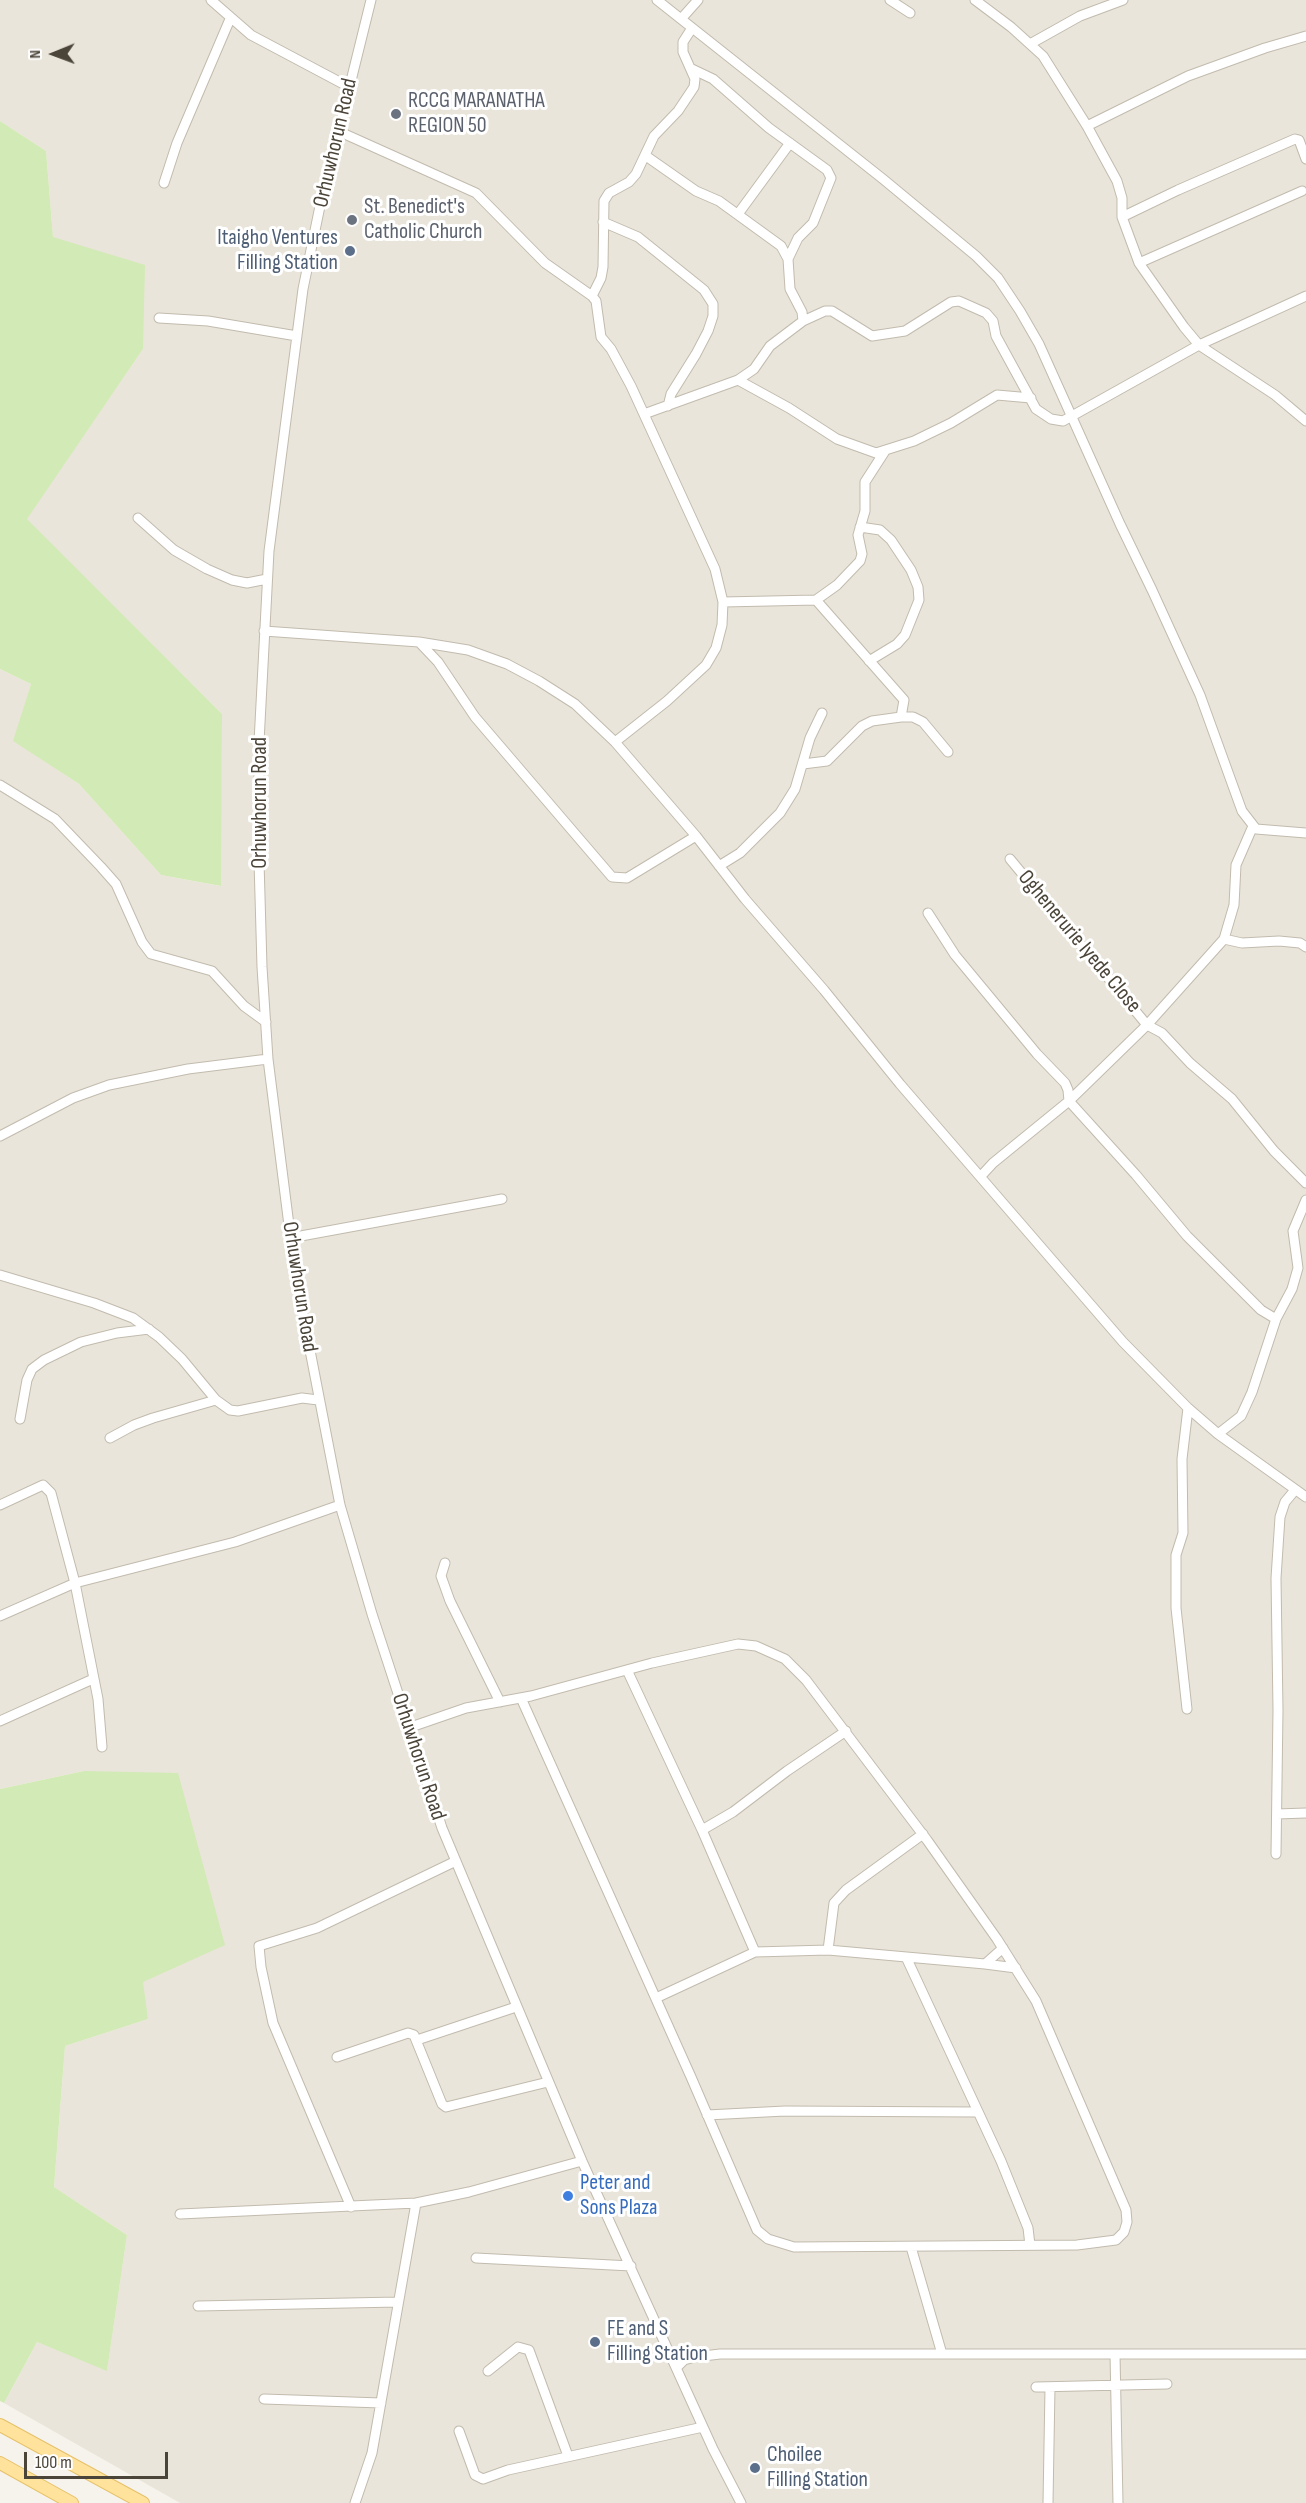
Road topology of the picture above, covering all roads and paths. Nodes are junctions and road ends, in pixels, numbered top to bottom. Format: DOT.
graph roads {
  1 [pos="212,0"];
  2 [pos="371,0"];
  3 [pos="657,0"];
  4 [pos="698,0"];
  5 [pos="890,0"];
  6 [pos="975,0"];
  7 [pos="1123,0"];
  8 [pos="910,14"];
  9 [pos="230,19"];
  10 [pos="681,19"];
  11 [pos="692,28"];
  12 [pos="1306,36"];
  13 [pos="1030,44"];
  14 [pos="692,69"];
  15 [pos="349,87"];
  16 [pos="1087,126"];
  17 [pos="338,131"];
  18 [pos="790,143"];
  19 [pos="646,156"];
  20 [pos="1306,159"];
  21 [pos="164,183"];
  22 [pos="1302,191"];
  23 [pos="738,214"];
  24 [pos="1122,217"];
  25 [pos="603,222"];
  26 [pos="788,259"];
  27 [pos="1139,263"];
  28 [pos="592,296"];
  29 [pos="1306,296"];
  30 [pos="159,318"];
  31 [pos="803,321"];
  32 [pos="297,336"];
  33 [pos="1199,345"];
  34 [pos="738,380"];
  35 [pos="1031,398"];
  36 [pos="668,406"];
  37 [pos="644,414"];
  38 [pos="1072,418"];
  39 [pos="1306,421"];
  40 [pos="885,451"];
  41 [pos="138,518"];
  42 [pos="861,527"];
  43 [pos="267,579"];
  44 [pos="816,600"];
  45 [pos="723,602"];
  46 [pos="264,631"];
  47 [pos="419,642"];
  48 [pos="869,661"];
  49 [pos="822,713"];
  50 [pos="901,717"];
  51 [pos="615,742"];
  52 [pos="948,752"];
  53 [pos="803,764"];
  54 [pos="0,785"];
  55 [pos="1253,826"];
  56 [pos="1306,833"];
  57 [pos="696,836"];
  58 [pos="1010,859"];
  59 [pos="719,866"];
  60 [pos="928,913"];
  61 [pos="1224,939"];
  62 [pos="1306,947"];
  63 [pos="266,1022"];
  64 [pos="1147,1025"];
  65 [pos="268,1059"];
  66 [pos="1069,1101"];
  67 [pos="0,1136"];
  68 [pos="981,1176"];
  69 [pos="1306,1183"];
  70 [pos="502,1199"];
  71 [pos="1306,1200"];
  72 [pos="290,1238"];
  73 [pos="0,1275"];
  74 [pos="1276,1319"];
  75 [pos="149,1329"];
  76 [pos="216,1400"];
  77 [pos="318,1400"];
  78 [pos="1188,1408"];
  79 [pos="20,1419"];
  80 [pos="1218,1434"];
  81 [pos="110,1438"];
  82 [pos="1295,1490"];
  83 [pos="1306,1497"];
  84 [pos="0,1505"];
  85 [pos="340,1505"];
  86 [pos="446,1563"];
  87 [pos="75,1583"];
  88 [pos="0,1616"];
  89 [pos="627,1670"];
  90 [pos="93,1679"];
  91 [pos="521,1698"];
  92 [pos="500,1702"];
  93 [pos="1187,1709"];
  94 [pos="0,1721"];
  95 [pos="408,1728"];
  96 [pos="846,1731"];
  97 [pos="102,1747"];
  98 [pos="1306,1813"];
  99 [pos="1277,1814"];
  100 [pos="702,1830"];
  101 [pos="923,1834"];
  102 [pos="1276,1854"];
  103 [pos="456,1861"];
  104 [pos="1003,1948"];
  105 [pos="828,1950"];
  106 [pos="755,1952"];
  107 [pos="906,1957"];
  108 [pos="985,1964"];
  109 [pos="1016,1968"];
  110 [pos="656,1998"];
  111 [pos="516,2007"];
  112 [pos="417,2040"];
  113 [pos="337,2057"];
  114 [pos="548,2082"];
  115 [pos="977,2112"];
  116 [pos="707,2115"];
  117 [pos="582,2161"];
  118 [pos="416,2202"];
  119 [pos="351,2207"];
  120 [pos="180,2214"];
  121 [pos="1030,2245"];
  122 [pos="911,2247"];
  123 [pos="476,2258"];
  124 [pos="631,2266"];
  125 [pos="398,2302"];
  126 [pos="198,2306"];
  127 [pos="942,2354"];
  128 [pos="1115,2354"];
  129 [pos="1306,2354"];
  130 [pos="677,2367"];
  131 [pos="488,2371"];
  132 [pos="1167,2384"];
  133 [pos="1116,2385"];
  134 [pos="1036,2387"];
  135 [pos="1050,2387"];
  136 [pos="264,2399"];
  137 [pos="381,2403"];
  138 [pos="0,2425"];
  139 [pos="703,2427"];
  140 [pos="459,2431"];
  141 [pos="568,2456"];
  142 [pos="0,2463"];
  143 [pos="72,2503"];
  144 [pos="143,2503"];
  145 [pos="355,2503"];
  146 [pos="741,2503"];
  147 [pos="1048,2503"];
  148 [pos="1118,2503"];
  1 -- 9 [label="street"];
  2 -- 15 [label="street, Orhuwhorun Road"];
  3 -- 10 [label="street"];
  4 -- 10 [label="street"];
  5 -- 8 [label="street"];
  6 -- 13 [label="street"];
  7 -- 13 [label="street"];
  9 -- 15 [label="street"];
  9 -- 21 [label="street"];
  10 -- 11 [label="street"];
  11 -- 14 [label="street"];
  11 -- 38 [label="street"];
  12 -- 16 [label="street"];
  13 -- 16 [label="street"];
  14 -- 18 [label="street"];
  14 -- 19 [label="street"];
  15 -- 17 [label="street, Orhuwhorun Road"];
  16 -- 24 [label="street"];
  17 -- 28 [label="street"];
  17 -- 32 [label="street, Orhuwhorun Road"];
  18 -- 23 [label="street"];
  18 -- 26 [label="street"];
  19 -- 23 [label="street"];
  19 -- 25 [label="street"];
  20 -- 24 [label="street"];
  22 -- 27 [label="street"];
  23 -- 26 [label="street"];
  24 -- 27 [label="street"];
  25 -- 28 [label="street"];
  25 -- 36 [label="street"];
  26 -- 31 [label="street"];
  27 -- 33 [label="street"];
  28 -- 37 [label="street"];
  29 -- 33 [label="street"];
  30 -- 32 [label="street"];
  31 -- 34 [label="street"];
  31 -- 35 [label="street"];
  32 -- 43 [label="street, Orhuwhorun Road"];
  33 -- 38 [label="street"];
  33 -- 39 [label="street"];
  34 -- 36 [label="street"];
  34 -- 40 [label="street"];
  35 -- 38 [label="street"];
  35 -- 40 [label="street"];
  36 -- 37 [label="street"];
  37 -- 45 [label="street"];
  38 -- 55 [label="street"];
  40 -- 42 [label="street"];
  41 -- 43 [label="street"];
  42 -- 44 [label="street"];
  42 -- 48 [label="street"];
  43 -- 46 [label="street, Orhuwhorun Road"];
  44 -- 45 [label="street"];
  44 -- 48 [label="street"];
  45 -- 51 [label="street"];
  46 -- 47 [label="street"];
  46 -- 63 [label="street, Orhuwhorun Road"];
  47 -- 51 [label="street"];
  47 -- 57 [label="street"];
  48 -- 50 [label="street"];
  49 -- 53 [label="street"];
  50 -- 52 [label="street"];
  50 -- 53 [label="street"];
  51 -- 57 [label="street"];
  53 -- 59 [label="street"];
  54 -- 63 [label="street"];
  55 -- 56 [label="street"];
  55 -- 61 [label="street"];
  57 -- 59 [label="street"];
  58 -- 64 [label="street, Oghenerurie Iyede Close"];
  59 -- 68 [label="street"];
  60 -- 66 [label="street"];
  61 -- 62 [label="street"];
  61 -- 64 [label="street"];
  63 -- 65 [label="street, Orhuwhorun Road"];
  64 -- 66 [label="street"];
  64 -- 69 [label="street, Oghenerurie Iyede Close"];
  65 -- 67 [label="street"];
  65 -- 72 [label="street, Orhuwhorun Road"];
  66 -- 68 [label="street"];
  66 -- 74 [label="street"];
  68 -- 78 [label="street"];
  70 -- 72 [label="street"];
  71 -- 74 [label="street"];
  72 -- 77 [label="street, Orhuwhorun Road"];
  73 -- 75 [label="street"];
  74 -- 80 [label="street"];
  75 -- 76 [label="street"];
  75 -- 79 [label="street"];
  76 -- 77 [label="street"];
  76 -- 81 [label="street"];
  77 -- 85 [label="street, Orhuwhorun Road"];
  78 -- 80 [label="street"];
  78 -- 93 [label="street"];
  80 -- 82 [label="street"];
  82 -- 83 [label="street"];
  82 -- 99 [label="street"];
  84 -- 87 [label="street"];
  85 -- 87 [label="street"];
  85 -- 95 [label="street, Orhuwhorun Road"];
  86 -- 92 [label="street"];
  87 -- 88 [label="street"];
  87 -- 90 [label="street"];
  89 -- 91 [label="street"];
  89 -- 96 [label="street"];
  89 -- 100 [label="street"];
  90 -- 94 [label="street"];
  90 -- 97 [label="street"];
  91 -- 92 [label="street"];
  91 -- 110 [label="street"];
  92 -- 95 [label="street"];
  95 -- 103 [label="street, Orhuwhorun Road"];
  96 -- 100 [label="street"];
  96 -- 101 [label="street"];
  98 -- 99 [label="street"];
  99 -- 102 [label="street"];
  100 -- 106 [label="street"];
  101 -- 104 [label="street"];
  101 -- 105 [label="street"];
  103 -- 111 [label="street, Orhuwhorun Road"];
  103 -- 119 [label="street"];
  104 -- 108 [label="street"];
  104 -- 109 [label="street"];
  105 -- 106 [label="street"];
  105 -- 107 [label="street"];
  106 -- 110 [label="street"];
  107 -- 108 [label="street"];
  107 -- 115 [label="street"];
  108 -- 109 [label="street"];
  109 -- 121 [label="street"];
  110 -- 116 [label="street"];
  111 -- 112 [label="street"];
  111 -- 114 [label="street, Orhuwhorun Road"];
  112 -- 113 [label="street"];
  112 -- 114 [label="street"];
  114 -- 117 [label="street, Orhuwhorun Road"];
  115 -- 116 [label="street"];
  115 -- 121 [label="street"];
  116 -- 122 [label="street"];
  117 -- 118 [label="street"];
  117 -- 124 [label="street, Orhuwhorun Road"];
  118 -- 119 [label="street"];
  118 -- 125 [label="street"];
  119 -- 120 [label="street"];
  121 -- 122 [label="street"];
  122 -- 127 [label="street"];
  123 -- 124 [label="street"];
  124 -- 130 [label="street, Orhuwhorun Road"];
  125 -- 126 [label="street"];
  125 -- 137 [label="street"];
  127 -- 128 [label="street"];
  127 -- 130 [label="street"];
  128 -- 129 [label="street"];
  128 -- 133 [label="street"];
  130 -- 139 [label="street, Orhuwhorun Road"];
  131 -- 141 [label="street"];
  132 -- 133 [label="street"];
  133 -- 135 [label="street"];
  133 -- 148 [label="street"];
  134 -- 135 [label="street"];
  135 -- 147 [label="street"];
  136 -- 137 [label="street"];
  137 -- 145 [label="street"];
  138 -- 144 [label="main road"];
  139 -- 141 [label="street"];
  139 -- 146 [label="street, Orhuwhorun Road"];
  140 -- 141 [label="street"];
  142 -- 143 [label="main road"];
}
